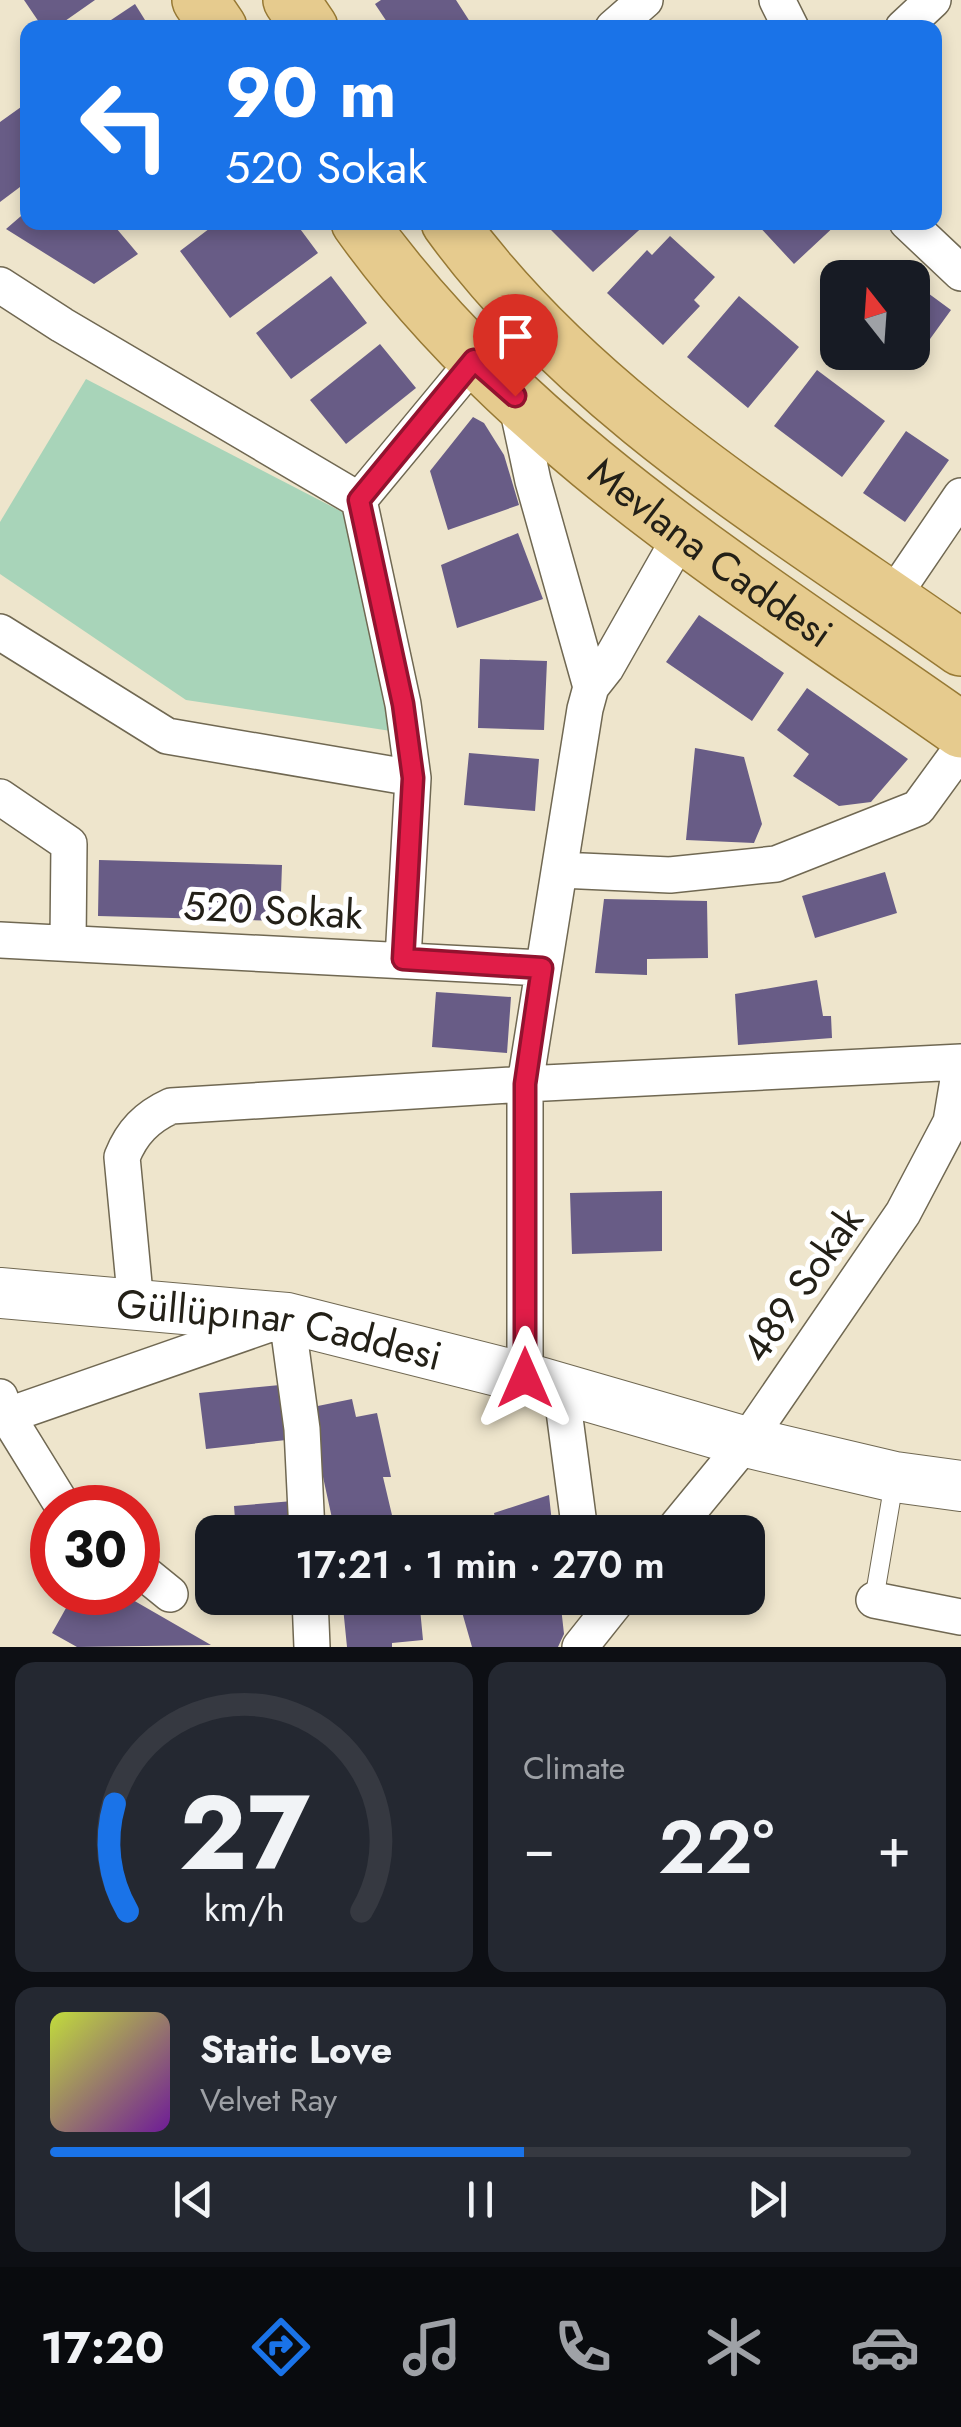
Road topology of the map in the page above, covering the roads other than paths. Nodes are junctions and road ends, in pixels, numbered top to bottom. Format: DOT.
graph roads {
  1 [pos="645,0"];
  2 [pos="933,0"];
  3 [pos="622,20"];
  4 [pos="912,20"];
  5 [pos="365,230"];
  6 [pos="457,230"];
  7 [pos="915,230"];
  8 [pos="961,273"];
  9 [pos="0,285"];
  10 [pos="474,360"];
  11 [pos="515,396"];
  12 [pos="961,496"];
  13 [pos="359,500"];
  14 [pos="682,534"];
  15 [pos="891,598"];
  16 [pos="0,632"];
  17 [pos="961,648"];
  18 [pos="591,687"];
  19 [pos="961,730"];
  20 [pos="961,750"];
  21 [pos="413,778"];
  22 [pos="0,797"];
  23 [pos="560,870"];
  24 [pos="0,940"];
  25 [pos="68,943"];
  26 [pos="403,959"];
  27 [pos="542,968"];
  28 [pos="961,1062"];
  29 [pos="525,1084"];
  30 [pos="0,1293"];
  31 [pos="136,1305"];
  32 [pos="287,1318"];
  33 [pos="543,1383"];
  34 [pos="2,1409"];
  35 [pos="746,1442"];
  36 [pos="894,1477"];
  37 [pos="50,1485"];
  38 [pos="961,1486"];
  39 [pos="306,1515"];
  40 [pos="576,1515"];
  41 [pos="686,1515"];
  42 [pos="160,1586"];
  43 [pos="170,1594"];
  44 [pos="874,1600"];
  45 [pos="311,1615"];
  46 [pos="961,1617"];
  47 [pos="312,1647"];
  1 -- 3 [label="street"];
  2 -- 4 [label="street"];
  5 -- 10 [label="main road, Mevlana Caddesi"];
  6 -- 15 [label="main road, Mevlana Caddesi"];
  7 -- 8 [label="street"];
  9 -- 13 [label="street"];
  10 -- 11 [label="main road, Mevlana Caddesi"];
  10 -- 13 [label="street"];
  11 -- 14 [label="main road, Mevlana Caddesi"];
  11 -- 18 [label="street"];
  12 -- 15 [label="street"];
  13 -- 21 [label="street"];
  14 -- 18 [label="street"];
  14 -- 19 [label="main road, Mevlana Caddesi"];
  15 -- 17 [label="main road, Mevlana Caddesi"];
  16 -- 21 [label="street"];
  18 -- 23 [label="street"];
  20 -- 23 [label="street"];
  21 -- 26 [label="street"];
  22 -- 25 [label="street"];
  23 -- 27 [label="street"];
  24 -- 25 [label="street, 520 Sokak"];
  25 -- 26 [label="street, 520 Sokak"];
  26 -- 27 [label="street, 520 Sokak"];
  27 -- 29 [label="street"];
  28 -- 29 [label="street"];
  28 -- 35 [label="street, 489 Sokak"];
  29 -- 31 [label="street"];
  29 -- 33 [label="street"];
  30 -- 31 [label="street, Güllüpınar Caddesi"];
  31 -- 32 [label="street, Güllüpınar Caddesi"];
  32 -- 33 [label="street, Güllüpınar Caddesi"];
  32 -- 34 [label="street"];
  32 -- 39 [label="street"];
  33 -- 35 [label="street, Güllüpınar Caddesi"];
  33 -- 40 [label="street"];
  34 -- 37 [label="street"];
  35 -- 36 [label="street, Güllüpınar Caddesi"];
  35 -- 41 [label="street, 489 Sokak"];
  36 -- 38 [label="street, Güllüpınar Caddesi"];
  36 -- 44 [label="lane"];
  42 -- 43 [label="street"];
  44 -- 46 [label="street"];
  45 -- 47 [label="street"];
}
